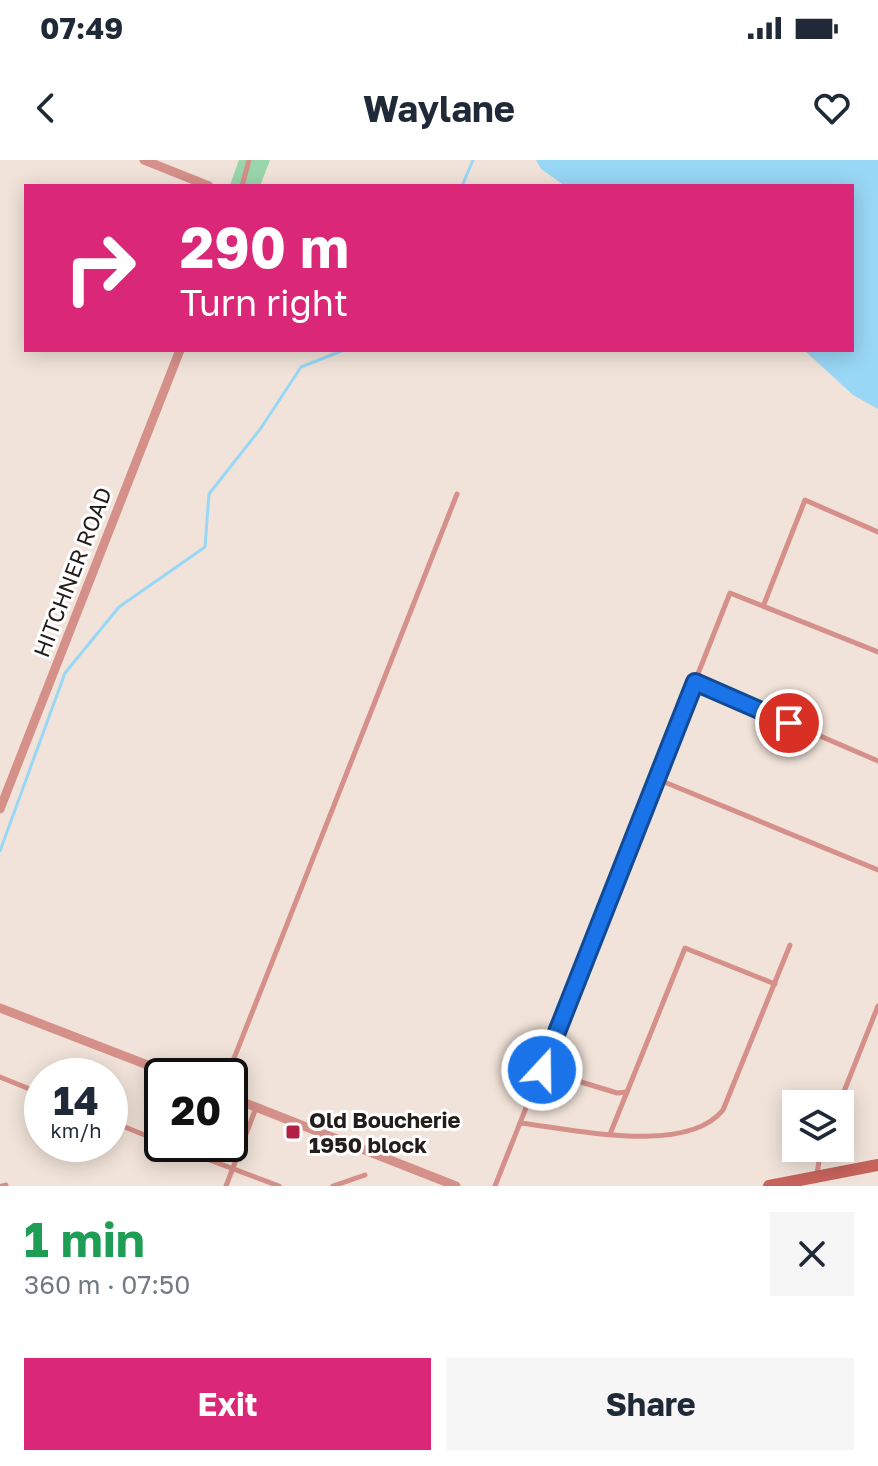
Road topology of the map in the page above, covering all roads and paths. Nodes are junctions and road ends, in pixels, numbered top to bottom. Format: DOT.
graph roads {
  1 [pos="144,160"];
  2 [pos="249,160"];
  3 [pos="204,184"];
  4 [pos="243,184"];
  5 [pos="179,352"];
  6 [pos="457,494"];
  7 [pos="878,532"];
  8 [pos="764,604"];
  9 [pos="878,652"];
  10 [pos="695,682"];
  11 [pos="878,761"];
  12 [pos="657,779"];
  13 [pos="0,809"];
  14 [pos="878,870"];
  15 [pos="790,945"];
  16 [pos="775,984"];
  17 [pos="878,1006"];
  18 [pos="0,1008"];
  19 [pos="234,1058"];
  20 [pos="144,1064"];
  21 [pos="542,1070"];
  22 [pos="0,1077"];
  23 [pos="24,1087"];
  24 [pos="845,1090"];
  25 [pos="627,1092"];
  26 [pos="248,1104"];
  27 [pos="257,1107"];
  28 [pos="520,1123"];
  29 [pos="610,1134"];
  30 [pos="213,1162"];
  31 [pos="819,1162"];
  32 [pos="878,1165"];
  33 [pos="233,1170"];
  34 [pos="365,1175"];
  35 [pos="817,1176"];
  36 [pos="798,1183"];
  37 [pos="226,1186"];
  38 [pos="279,1186"];
  39 [pos="333,1186"];
  40 [pos="456,1186"];
  41 [pos="495,1186"];
  42 [pos="769,1186"];
  1 -- 3 [label="street"];
  2 -- 4 [label="lane"];
  5 -- 13 [label="street, HITCHNER ROAD"];
  6 -- 19 [label="lane"];
  7 -- 8 [label="lane"];
  8 -- 9 [label="lane"];
  8 -- 10 [label="lane"];
  10 -- 11 [label="lane"];
  10 -- 12 [label="lane"];
  12 -- 14 [label="lane"];
  12 -- 21 [label="lane"];
  15 -- 16 [label="lane"];
  16 -- 25 [label="lane"];
  16 -- 29 [label="lane"];
  17 -- 24 [label="lane"];
  18 -- 20 [label="street"];
  21 -- 25 [label="lane"];
  21 -- 28 [label="lane"];
  22 -- 23 [label="lane"];
  25 -- 29 [label="lane"];
  26 -- 27 [label="street"];
  27 -- 33 [label="lane"];
  27 -- 40 [label="street"];
  28 -- 29 [label="lane"];
  28 -- 41 [label="lane"];
  30 -- 33 [label="lane"];
  31 -- 35 [label="lane"];
  32 -- 35 [label="main road"];
  33 -- 37 [label="lane"];
  33 -- 38 [label="lane"];
  34 -- 39 [label="lane"];
  35 -- 36 [label="main road"];
  36 -- 42 [label="main road"];
}
